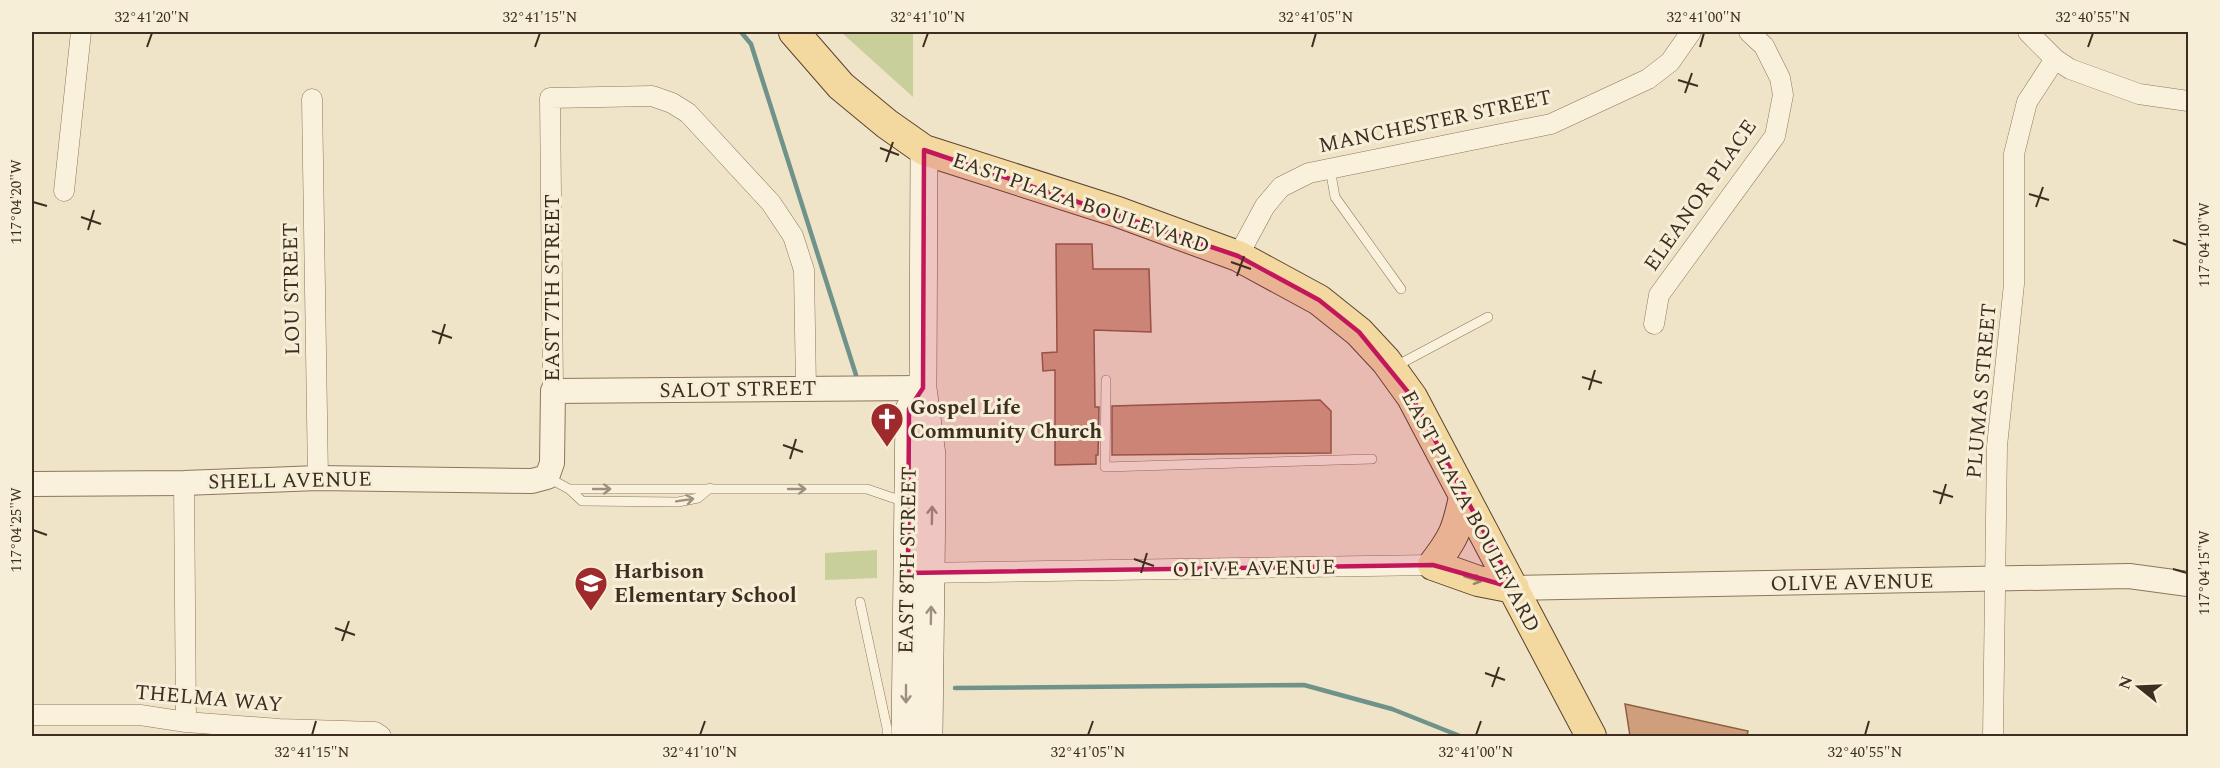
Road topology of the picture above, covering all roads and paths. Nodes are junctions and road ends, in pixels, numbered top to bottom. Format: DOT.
graph roads {
  1 [pos="81,32"];
  2 [pos="794,32"];
  3 [pos="1691,32"];
  4 [pos="1749,32"];
  5 [pos="2028,32"];
  6 [pos="2055,59"];
  7 [pos="312,99"];
  8 [pos="2188,100"];
  9 [pos="924,150"];
  10 [pos="1330,168"];
  11 [pos="64,190"];
  12 [pos="1238,256"];
  13 [pos="1401,289"];
  14 [pos="1488,317"];
  15 [pos="1654,324"];
  16 [pos="1391,368"];
  17 [pos="1106,380"];
  18 [pos="806,388"];
  19 [pos="923,388"];
  20 [pos="552,391"];
  21 [pos="1372,459"];
  22 [pos="547,477"];
  23 [pos="318,478"];
  24 [pos="184,483"];
  25 [pos="32,484"];
  26 [pos="1464,497"];
  27 [pos="909,503"];
  28 [pos="1433,565"];
  29 [pos="920,574"];
  30 [pos="1995,577"];
  31 [pos="2188,584"];
  32 [pos="1514,588"];
  33 [pos="860,602"];
  34 [pos="32,715"];
  35 [pos="186,722"];
  36 [pos="381,736"];
  37 [pos="887,736"];
  38 [pos="905,736"];
  39 [pos="928,736"];
  40 [pos="1591,736"];
  41 [pos="1993,736"];
  1 -- 11 [label="street"];
  2 -- 9 [label="main road, EAST PLAZA BOULEVARD"];
  3 -- 10 [label="street, MANCHESTER STREET"];
  4 -- 15 [label="street, ELEANOR PLACE"];
  5 -- 6 [label="street"];
  6 -- 8 [label="street"];
  6 -- 30 [label="street, PLUMAS STREET"];
  7 -- 23 [label="street, LOU STREET"];
  9 -- 12 [label="main road, EAST PLAZA BOULEVARD"];
  9 -- 19 [label="main road, EAST 8TH STREET"];
  10 -- 12 [label="street, MANCHESTER STREET"];
  10 -- 13 [label="lane"];
  12 -- 16 [label="main road, EAST PLAZA BOULEVARD"];
  14 -- 16 [label="lane"];
  16 -- 26 [label="main road, EAST PLAZA BOULEVARD"];
  17 -- 21 [label="lane"];
  18 -- 19 [label="street, SALOT STREET"];
  18 -- 20 [label="street, SALOT STREET"];
  18 -- 20 [label="street, EAST 7TH STREET"];
  19 -- 27 [label="main road, EAST 8TH STREET"];
  29 -- 19 [label="main road, EAST 8TH STREET, one-way"];
  20 -- 22 [label="street, EAST 7TH STREET"];
  22 -- 23 [label="street, SHELL AVENUE"];
  22 -- 27 [label="lane, one-way"];
  23 -- 24 [label="street, SHELL AVENUE"];
  24 -- 25 [label="street, SHELL AVENUE"];
  24 -- 35 [label="street"];
  26 -- 28 [label="main road"];
  26 -- 32 [label="main road, EAST PLAZA BOULEVARD"];
  27 -- 29 [label="main road, EAST 8TH STREET"];
  28 -- 29 [label="street, OLIVE AVENUE"];
  28 -- 32 [label="main road, one-way"];
  29 -- 38 [label="main road, EAST 8TH STREET, one-way"];
  39 -- 29 [label="main road, EAST 8TH STREET, one-way"];
  30 -- 31 [label="street, OLIVE AVENUE"];
  30 -- 32 [label="street, OLIVE AVENUE"];
  30 -- 41 [label="street, PLUMAS STREET"];
  32 -- 40 [label="main road, EAST PLAZA BOULEVARD"];
  33 -- 37 [label="lane"];
  34 -- 35 [label="street, THELMA WAY"];
  35 -- 36 [label="street, THELMA WAY"];
}
